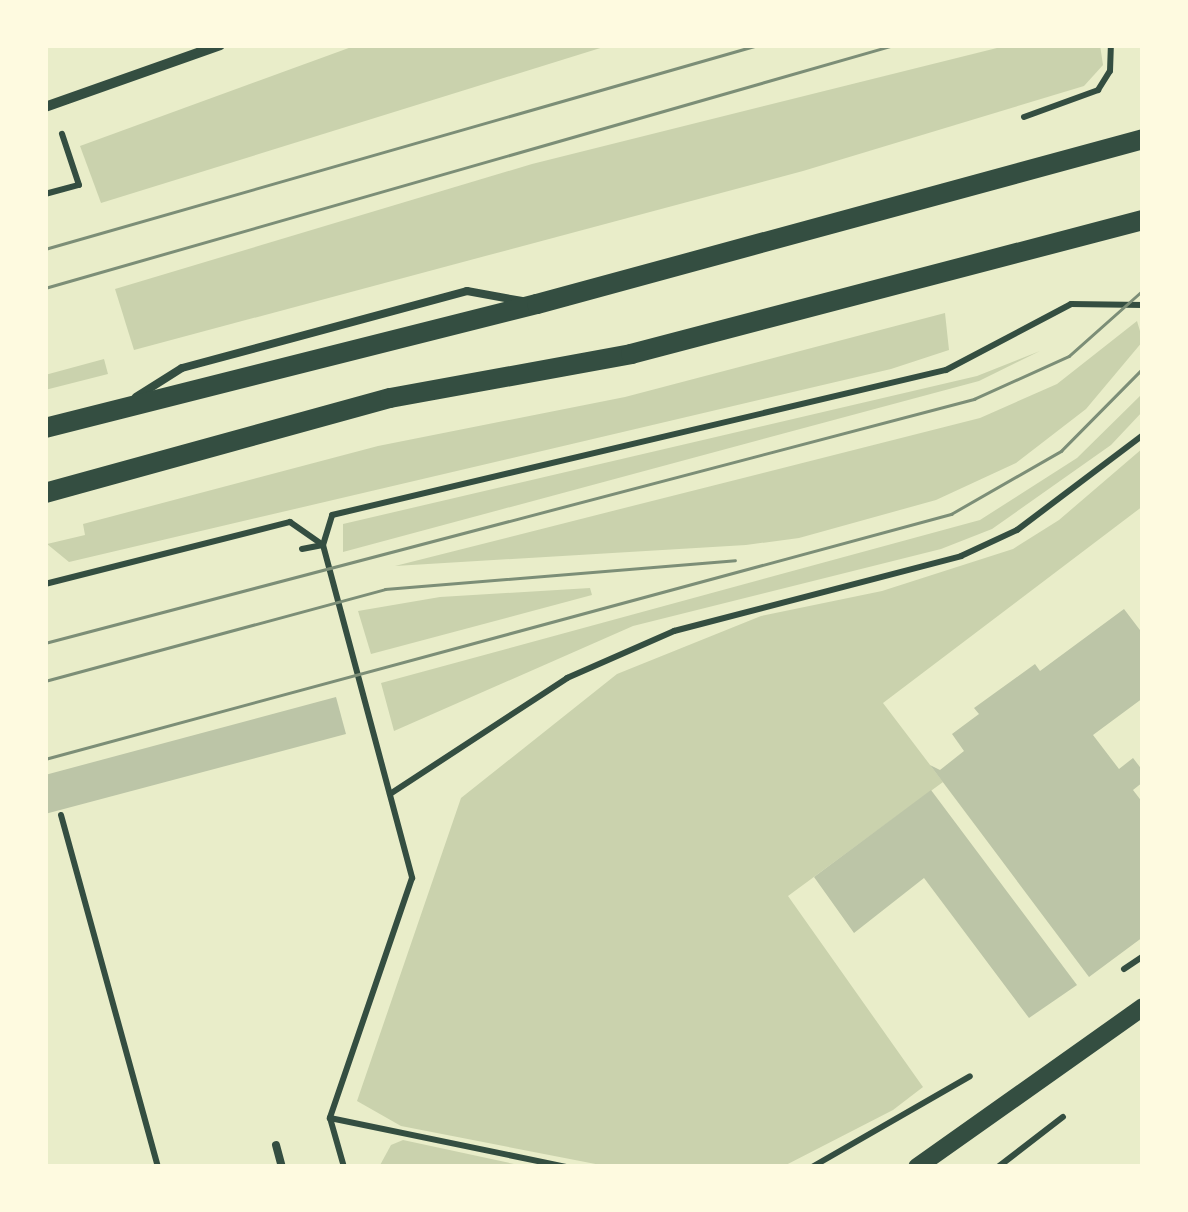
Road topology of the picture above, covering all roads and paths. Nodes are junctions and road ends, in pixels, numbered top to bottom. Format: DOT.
graph roads {
  1 [pos="220,45"];
  2 [pos="1112,45"];
  3 [pos="45,107"];
  4 [pos="1024,118"];
  5 [pos="62,133"];
  6 [pos="1143,139"];
  7 [pos="45,194"];
  8 [pos="1143,220"];
  9 [pos="537,304"];
  10 [pos="1143,305"];
  11 [pos="118,408"];
  12 [pos="45,428"];
  13 [pos="1143,435"];
  14 [pos="45,492"];
  15 [pos="322,545"];
  16 [pos="302,549"];
  17 [pos="45,584"];
  18 [pos="390,794"];
  19 [pos="61,814"];
  20 [pos="1143,956"];
  21 [pos="1116,975"];
  22 [pos="1143,1006"];
  23 [pos="976,1072"];
  24 [pos="330,1118"];
  25 [pos="276,1144"];
  26 [pos="158,1167"];
  27 [pos="282,1167"];
  28 [pos="344,1167"];
  29 [pos="566,1167"];
  30 [pos="812,1167"];
  31 [pos="916,1167"];
  1 -- 3 [label="street"];
  2 -- 4 [label="path"];
  5 -- 7 [label="path"];
  6 -- 9 [label="main road"];
  8 -- 14 [label="main road"];
  9 -- 11 [label="main road"];
  9 -- 11 [label="lane"];
  10 -- 15 [label="path"];
  11 -- 12 [label="main road"];
  13 -- 18 [label="path"];
  15 -- 16 [label="path"];
  15 -- 17 [label="path"];
  15 -- 18 [label="path"];
  18 -- 24 [label="path"];
  19 -- 26 [label="path"];
  20 -- 21 [label="path"];
  22 -- 31 [label="street"];
  23 -- 30 [label="path"];
  24 -- 28 [label="path"];
  24 -- 29 [label="path"];
  25 -- 27 [label="lane"];
}
